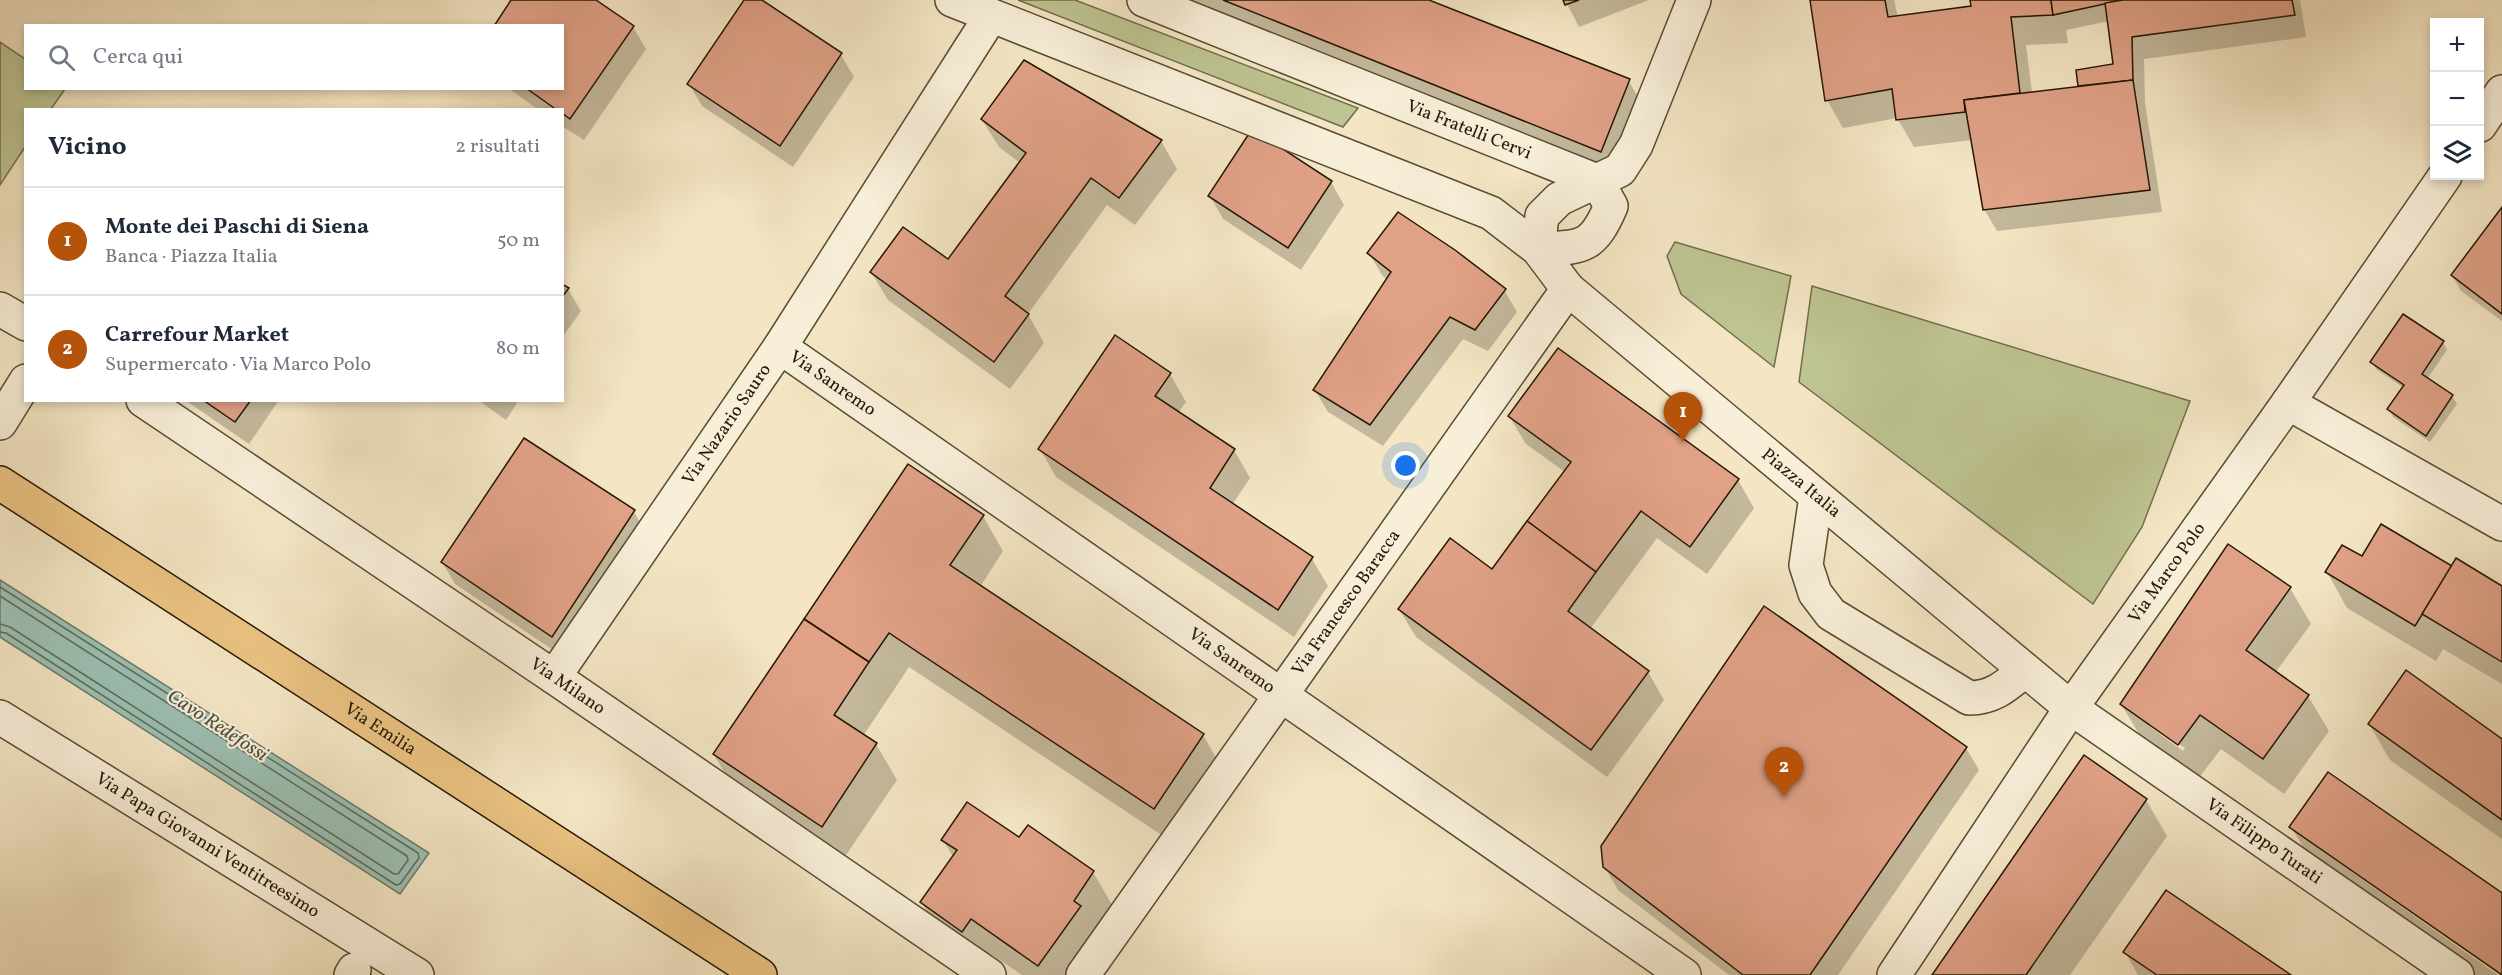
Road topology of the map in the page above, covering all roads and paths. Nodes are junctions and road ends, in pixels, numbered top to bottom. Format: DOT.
graph roads {
  1 [pos="952,0"];
  2 [pos="1144,0"];
  3 [pos="1694,0"];
  4 [pos="991,16"];
  5 [pos="2502,92"];
  6 [pos="2484,119"];
  7 [pos="2442,180"];
  8 [pos="1597,181"];
  9 [pos="1538,249"];
  10 [pos="1568,289"];
  11 [pos="0,309"];
  12 [pos="24,323"];
  13 [pos="780,347"];
  14 [pos="24,384"];
  15 [pos="146,402"];
  16 [pos="2288,403"];
  17 [pos="0,423"];
  18 [pos="0,483"];
  19 [pos="1816,496"];
  20 [pos="2498,515"];
  21 [pos="2025,670"];
  22 [pos="554,676"];
  23 [pos="1281,696"];
  24 [pos="2071,708"];
  25 [pos="0,717"];
  26 [pos="417,975"];
  27 [pos="760,975"];
  28 [pos="989,975"];
  29 [pos="1083,975"];
  30 [pos="1684,975"];
  31 [pos="1894,975"];
  32 [pos="2457,975"];
  1 -- 4 [label="street"];
  2 -- 8 [label="street, Via Fratelli Cervi"];
  3 -- 8 [label="street"];
  4 -- 9 [label="street"];
  4 -- 13 [label="street, Via Nazario Sauro"];
  5 -- 6 [label="street"];
  7 -- 16 [label="street, Via Marco Polo"];
  8 -- 9 [label="street"];
  8 -- 9 [label="street"];
  9 -- 10 [label="street, Piazza Italia"];
  10 -- 19 [label="street, Piazza Italia"];
  10 -- 23 [label="street, Via Francesco Baracca"];
  11 -- 12 [label="street"];
  13 -- 22 [label="street, Via Nazario Sauro"];
  13 -- 23 [label="street, Via Sanremo"];
  14 -- 17 [label="street"];
  15 -- 22 [label="street, Via Milano"];
  16 -- 20 [label="street"];
  16 -- 24 [label="street, Via Marco Polo"];
  18 -- 27 [label="main road, Via Emilia"];
  19 -- 21 [label="street, Piazza Italia"];
  19 -- 21 [label="street"];
  21 -- 24 [label="street, Piazza Italia"];
  22 -- 28 [label="street, Via Milano"];
  23 -- 29 [label="street, Via Francesco Baracca"];
  23 -- 30 [label="street, Via Sanremo"];
  24 -- 31 [label="street, Via Marco Polo"];
  24 -- 32 [label="street, Via Filippo Turati"];
  25 -- 26 [label="street, Via Papa Giovanni Ventitreesimo"];
}
